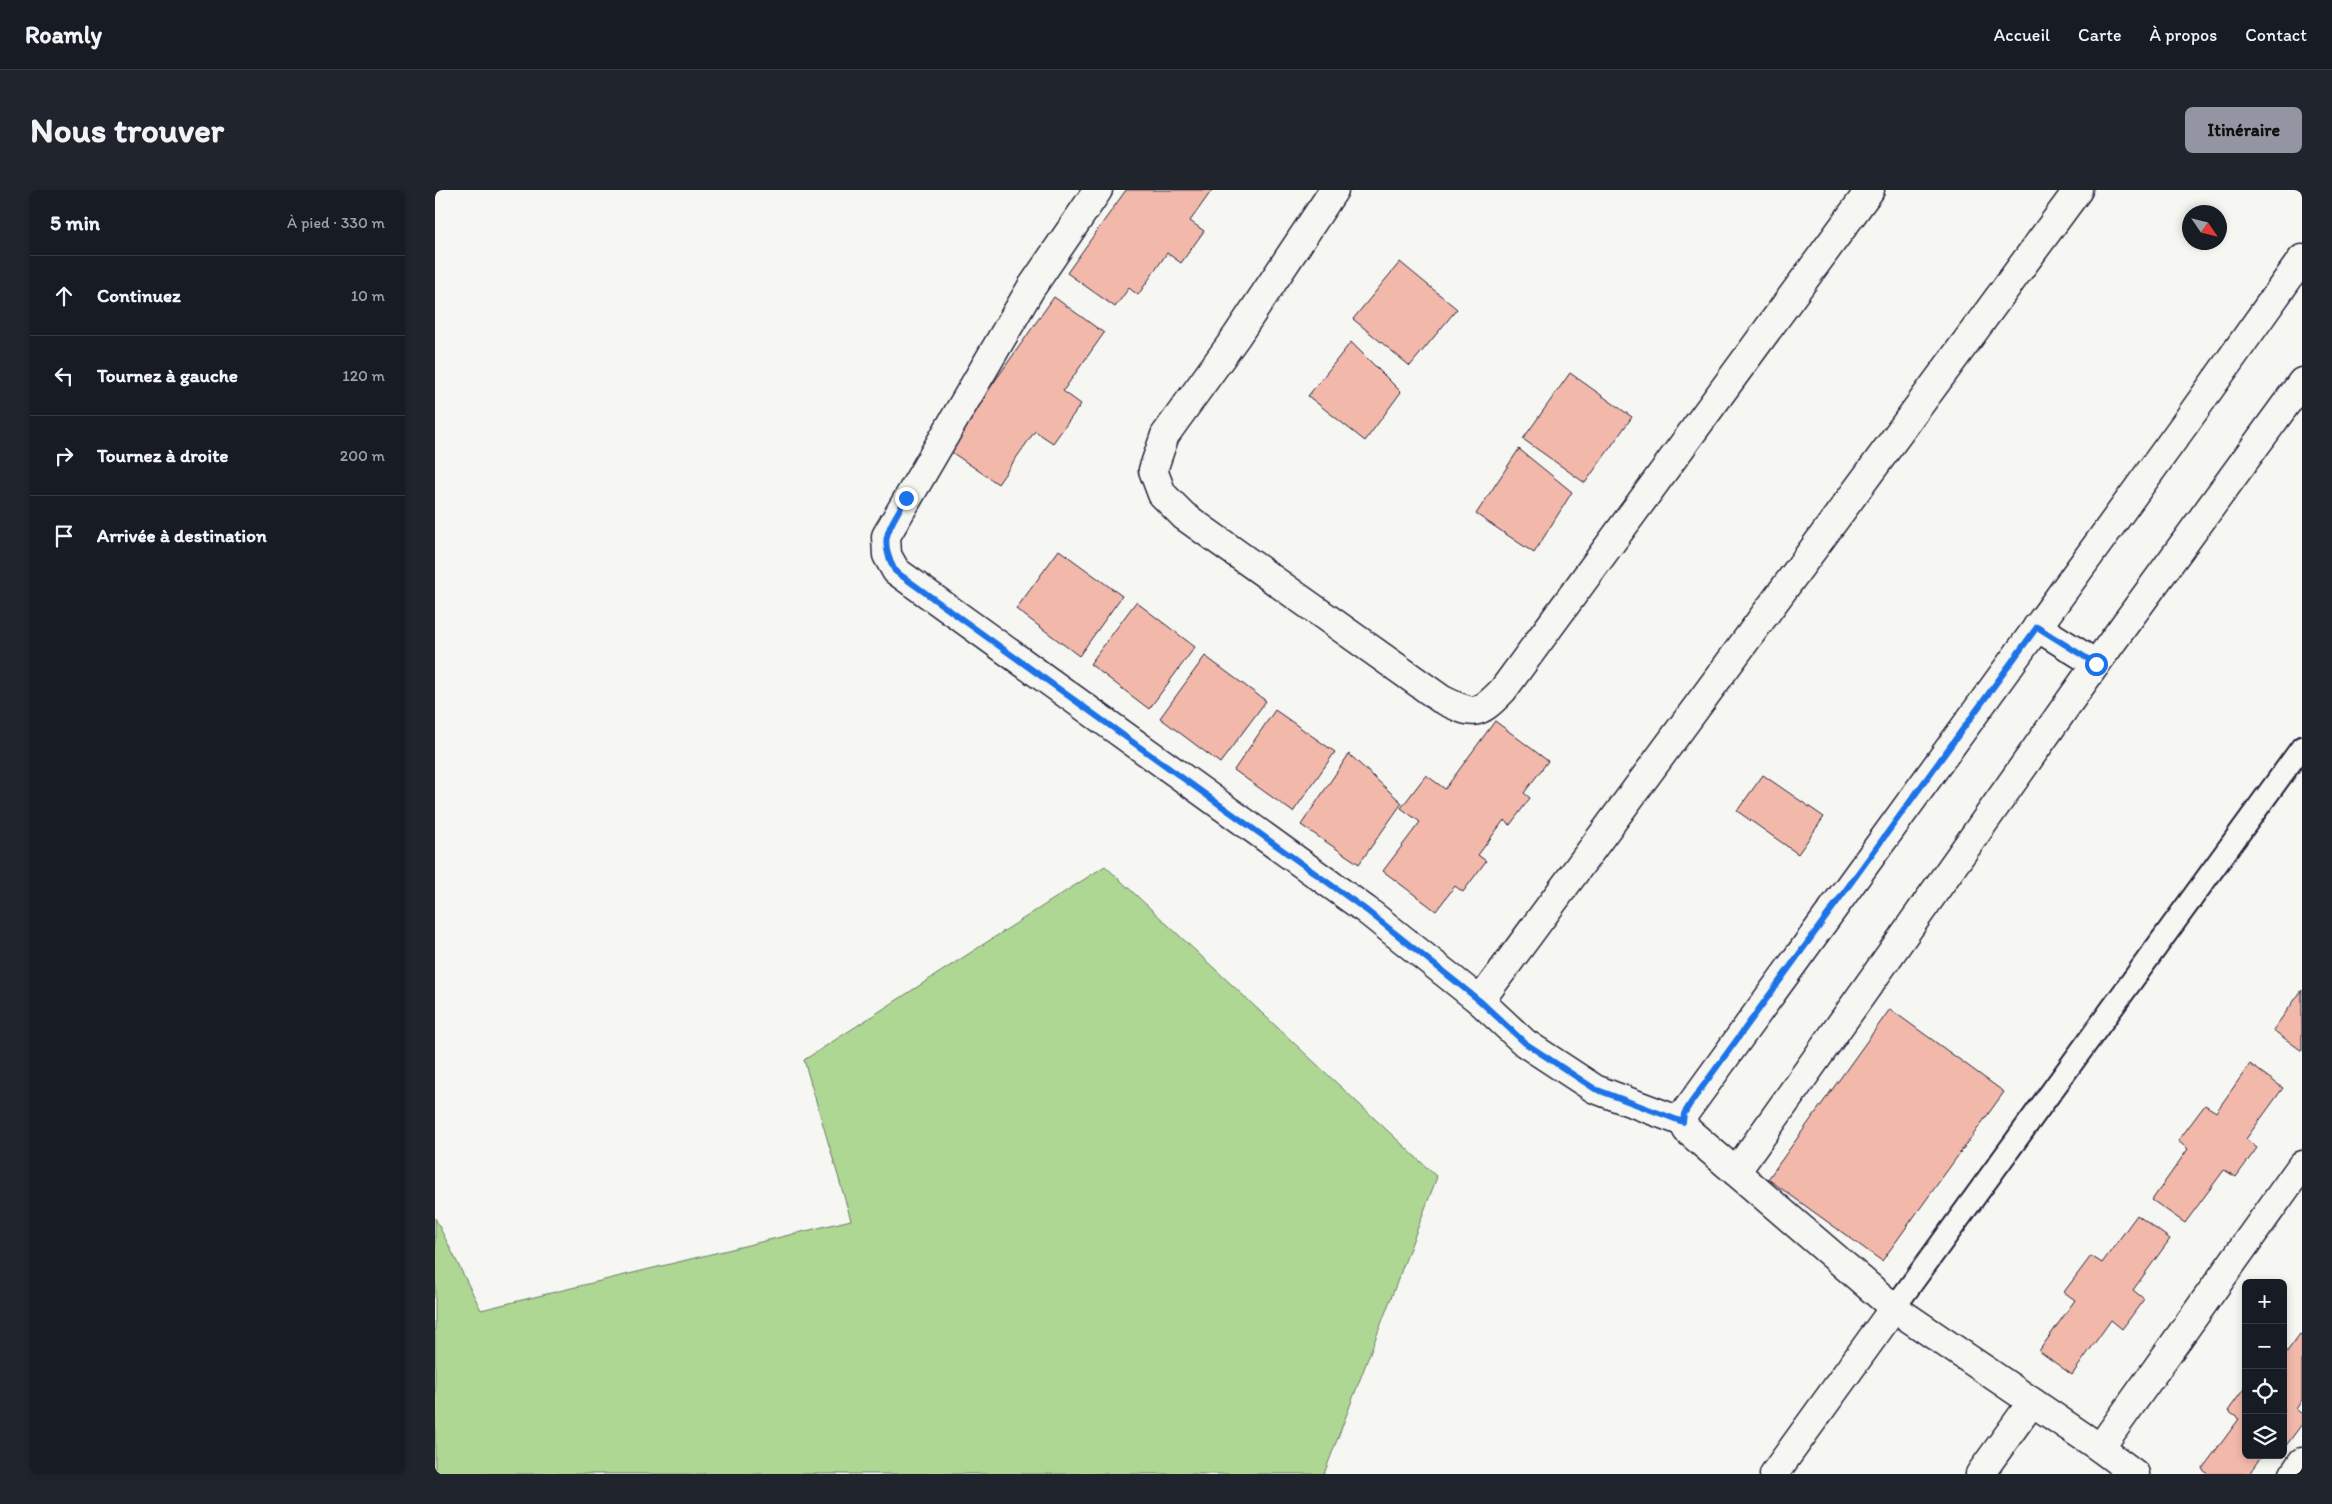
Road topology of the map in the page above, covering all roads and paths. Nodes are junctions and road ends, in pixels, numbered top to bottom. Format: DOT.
graph roads {
  1 [pos="1098,190"];
  2 [pos="1334,190"];
  3 [pos="1870,190"];
  4 [pos="2078,190"];
  5 [pos="2302,259"];
  6 [pos="2302,382"];
  7 [pos="2037,627"];
  8 [pos="2096,664"];
  9 [pos="2302,747"];
  10 [pos="1480,1001"];
  11 [pos="1683,1122"];
  12 [pos="2302,1166"];
  13 [pos="1736,1172"];
  14 [pos="1894,1308"];
  15 [pos="2033,1402"];
  16 [pos="2100,1448"];
  17 [pos="2302,1462"];
  18 [pos="1774,1474"];
  19 [pos="1979,1474"];
  20 [pos="2134,1474"];
  21 [pos="2293,1474"];
  1 -- 10 [label="street"];
  2 -- 3 [label="street"];
  4 -- 10 [label="street"];
  5 -- 7 [label="street"];
  6 -- 8 [label="street"];
  7 -- 8 [label="street"];
  7 -- 11 [label="street"];
  8 -- 13 [label="street"];
  9 -- 14 [label="lane"];
  10 -- 11 [label="street"];
  11 -- 13 [label="street"];
  12 -- 16 [label="street"];
  13 -- 14 [label="street"];
  14 -- 15 [label="street"];
  14 -- 18 [label="street"];
  15 -- 16 [label="street"];
  15 -- 19 [label="street"];
  16 -- 20 [label="street"];
  17 -- 21 [label="street"];
}
